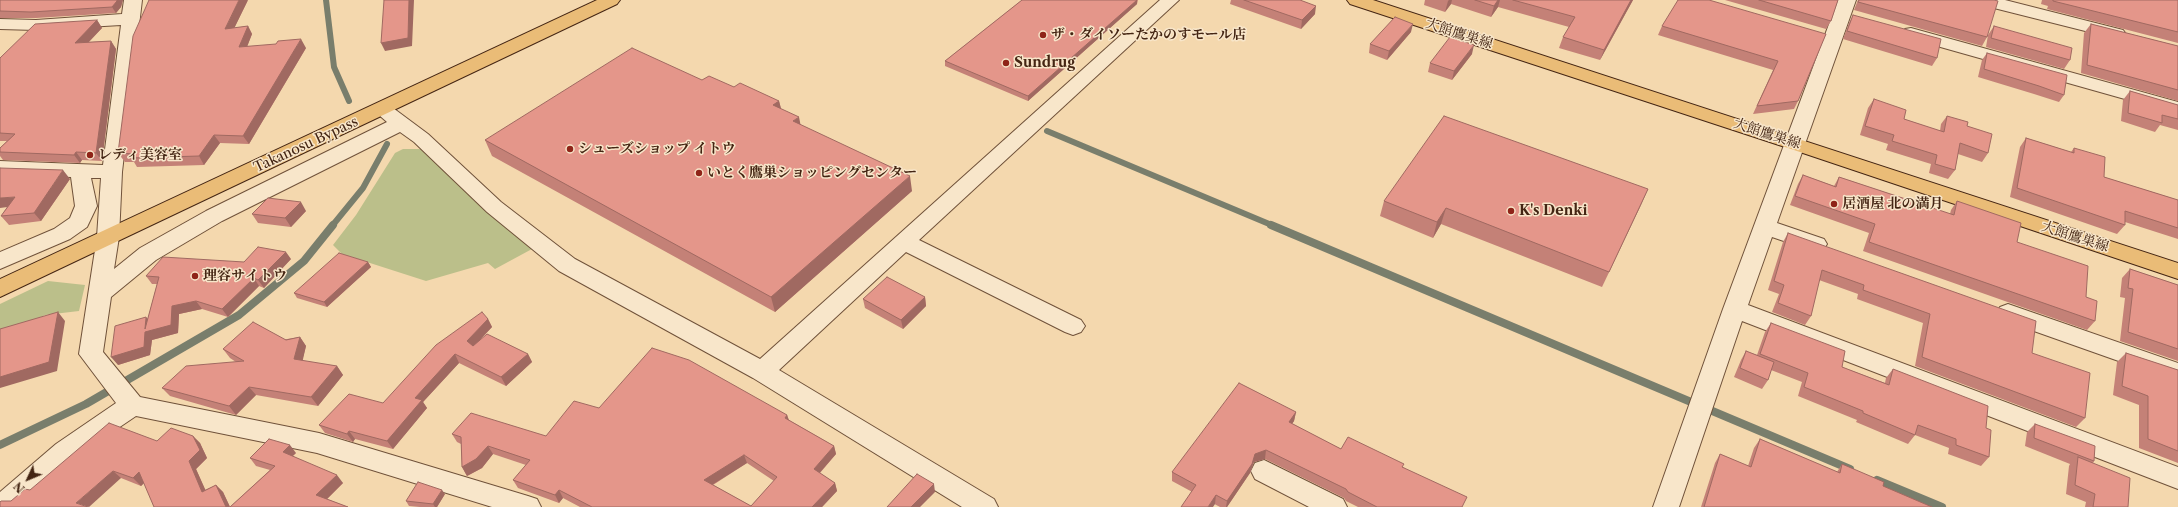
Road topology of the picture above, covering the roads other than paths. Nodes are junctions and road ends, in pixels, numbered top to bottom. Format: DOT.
graph roads {
  1 [pos="133,0"];
  2 [pos="611,0"];
  3 [pos="1170,0"];
  4 [pos="1356,0"];
  5 [pos="1984,0"];
  6 [pos="1849,11"];
  7 [pos="131,19"];
  8 [pos="0,24"];
  9 [pos="1896,29"];
  10 [pos="2133,39"];
  11 [pos="2178,108"];
  12 [pos="382,109"];
  13 [pos="402,123"];
  14 [pos="1795,143"];
  15 [pos="0,168"];
  16 [pos="80,171"];
  17 [pos="112,172"];
  18 [pos="1766,227"];
  19 [pos="108,237"];
  20 [pos="904,242"];
  21 [pos="1833,251"];
  22 [pos="0,261"];
  23 [pos="2178,271"];
  24 [pos="0,289"];
  25 [pos="100,293"];
  26 [pos="1991,306"];
  27 [pos="1735,308"];
  28 [pos="1073,326"];
  29 [pos="762,371"];
  30 [pos="2178,373"];
  31 [pos="132,406"];
  32 [pos="1264,471"];
  33 [pos="2178,478"];
  34 [pos="1672,505"];
  35 [pos="1,507"];
  36 [pos="528,507"];
  37 [pos="985,507"];
  38 [pos="1334,507"];
  1 -- 7 [label="street"];
  2 -- 12 [label="main road, Takanosu Bypass"];
  3 -- 20 [label="street"];
  4 -- 14 [label="main road, 大館鷹巣線"];
  5 -- 10 [label="street"];
  6 -- 14 [label="street"];
  7 -- 8 [label="street"];
  7 -- 17 [label="street"];
  9 -- 11 [label="street"];
  12 -- 13 [label="street"];
  12 -- 19 [label="main road, Takanosu Bypass"];
  13 -- 25 [label="street"];
  13 -- 29 [label="street"];
  14 -- 18 [label="street"];
  14 -- 23 [label="main road, 大館鷹巣線"];
  15 -- 16 [label="street"];
  16 -- 17 [label="street"];
  16 -- 22 [label="street"];
  17 -- 19 [label="street"];
  18 -- 21 [label="street"];
  18 -- 27 [label="street"];
  19 -- 24 [label="main road, Takanosu Bypass"];
  19 -- 25 [label="street"];
  20 -- 28 [label="street"];
  20 -- 29 [label="street"];
  25 -- 31 [label="street"];
  26 -- 30 [label="street"];
  27 -- 33 [label="street"];
  27 -- 34 [label="street"];
  29 -- 37 [label="street"];
  31 -- 35 [label="street"];
  31 -- 36 [label="street"];
  32 -- 38 [label="street"];
}
